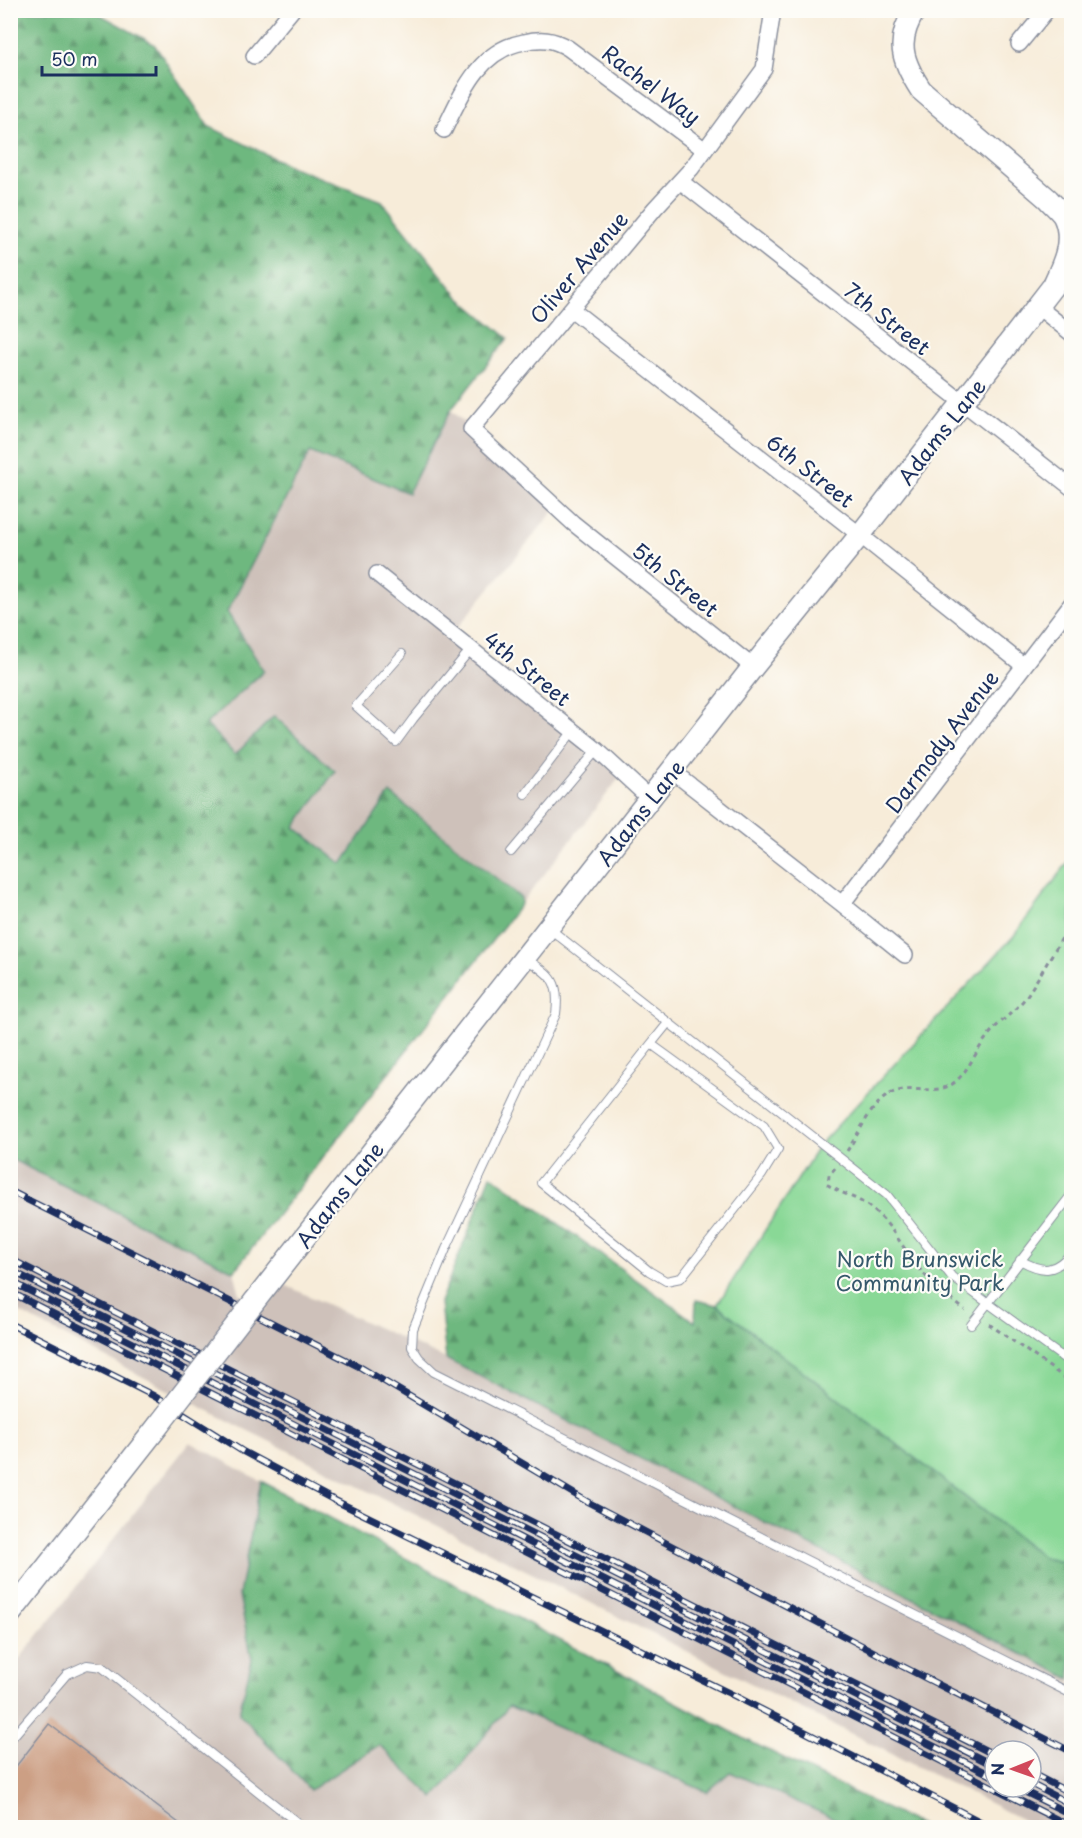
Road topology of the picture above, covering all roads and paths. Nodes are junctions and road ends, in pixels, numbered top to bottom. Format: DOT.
graph roads {
  1 [pos="292,10"];
  2 [pos="772,10"];
  3 [pos="915,10"];
  4 [pos="1047,10"];
  5 [pos="1019,44"];
  6 [pos="254,56"];
  7 [pos="444,130"];
  8 [pos="705,150"];
  9 [pos="680,181"];
  10 [pos="1070,231"];
  11 [pos="1037,306"];
  12 [pos="571,309"];
  13 [pos="1071,334"];
  14 [pos="963,404"];
  15 [pos="1071,488"];
  16 [pos="573,523"];
  17 [pos="860,535"];
  18 [pos="377,574"];
  19 [pos="1071,603"];
  20 [pos="471,649"];
  21 [pos="402,654"];
  22 [pos="1024,666"];
  23 [pos="753,667"];
  24 [pos="573,731"];
  25 [pos="597,750"];
  26 [pos="672,771"];
  27 [pos="525,794"];
  28 [pos="650,799"];
  29 [pos="511,852"];
  30 [pos="842,904"];
  31 [pos="1071,923"];
  32 [pos="548,928"];
  33 [pos="905,955"];
  34 [pos="525,958"];
  35 [pos="668,1023"];
  36 [pos="651,1044"];
  37 [pos="847,1151"];
  38 [pos="836,1167"];
  39 [pos="1071,1194"];
  40 [pos="1071,1252"];
  41 [pos="1020,1260"];
  42 [pos="986,1303"];
  43 [pos="965,1310"];
  44 [pos="989,1324"];
  45 [pos="971,1325"];
  46 [pos="1071,1364"];
  47 [pos="1071,1383"];
  48 [pos="10,1614"];
  49 [pos="1071,1694"];
  50 [pos="10,1740"];
  51 [pos="304,1827"];
  1 -- 6 [label="street"];
  2 -- 8 [label="street, Oliver Avenue"];
  3 -- 10 [label="street, Adams Lane"];
  4 -- 5 [label="street"];
  7 -- 8 [label="street, Rachel Way"];
  8 -- 9 [label="street, Oliver Avenue"];
  9 -- 12 [label="street, Oliver Avenue"];
  9 -- 14 [label="street, 7th Street"];
  10 -- 11 [label="street, Adams Lane"];
  11 -- 13 [label="street"];
  11 -- 14 [label="street, Adams Lane"];
  12 -- 16 [label="street, Oliver Avenue"];
  12 -- 17 [label="street, 6th Street"];
  14 -- 15 [label="street, 7th Street"];
  14 -- 17 [label="street, Adams Lane"];
  16 -- 23 [label="street, 5th Street"];
  17 -- 22 [label="street, 6th Street"];
  17 -- 23 [label="street, Adams Lane"];
  18 -- 20 [label="street, 4th Street"];
  19 -- 22 [label="street, Darmody Avenue"];
  20 -- 21 [label="lane"];
  20 -- 24 [label="street, 4th Street"];
  22 -- 30 [label="street, Darmody Avenue"];
  23 -- 26 [label="street, Adams Lane"];
  24 -- 25 [label="street, 4th Street"];
  24 -- 27 [label="lane"];
  25 -- 28 [label="street, 4th Street"];
  25 -- 29 [label="lane"];
  26 -- 28 [label="street, Adams Lane"];
  26 -- 30 [label="street"];
  28 -- 32 [label="street, Adams Lane"];
  30 -- 33 [label="street"];
  31 -- 37 [label="path"];
  32 -- 34 [label="street, Adams Lane"];
  32 -- 35 [label="lane"];
  34 -- 48 [label="street, Adams Lane, bridge"];
  34 -- 49 [label="lane"];
  35 -- 36 [label="lane"];
  35 -- 42 [label="lane"];
  36 -- 36 [label="lane"];
  38 -- 43 [label="path"];
  39 -- 41 [label="lane"];
  40 -- 41 [label="lane"];
  41 -- 42 [label="lane"];
  42 -- 45 [label="lane"];
  42 -- 46 [label="lane"];
  44 -- 47 [label="path"];
  50 -- 51 [label="lane"];
}
